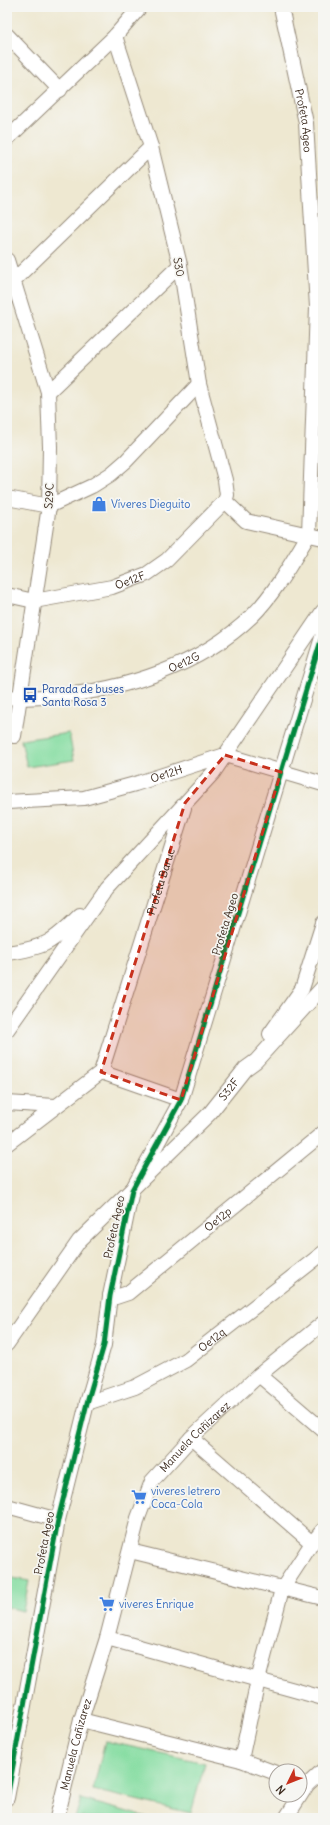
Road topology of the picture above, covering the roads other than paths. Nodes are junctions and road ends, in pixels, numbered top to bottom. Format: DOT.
graph roads {
  1 [pos="140,7"];
  2 [pos="281,7"];
  3 [pos="7,35"];
  4 [pos="115,36"];
  5 [pos="60,90"];
  6 [pos="7,139"];
  7 [pos="151,147"];
  8 [pos="317,204"];
  9 [pos="7,260"];
  10 [pos="180,265"];
  11 [pos="14,280"];
  12 [pos="199,384"];
  13 [pos="48,392"];
  14 [pos="317,441"];
  15 [pos="7,498"];
  16 [pos="225,501"];
  17 [pos="49,506"];
  18 [pos="316,536"];
  19 [pos="7,595"];
  20 [pos="34,600"];
  21 [pos="323,611"];
  22 [pos="323,634"];
  23 [pos="14,698"];
  24 [pos="14,736"];
  25 [pos="225,755"];
  26 [pos="281,772"];
  27 [pos="323,784"];
  28 [pos="7,802"];
  29 [pos="186,803"];
  30 [pos="107,888"];
  31 [pos="323,923"];
  32 [pos="7,953"];
  33 [pos="323,987"];
  34 [pos="7,1030"];
  35 [pos="245,1069"];
  36 [pos="101,1072"];
  37 [pos="181,1100"];
  38 [pos="7,1103"];
  39 [pos="54,1106"];
  40 [pos="322,1137"];
  41 [pos="7,1144"];
  42 [pos="132,1190"];
  43 [pos="323,1253"];
  44 [pos="110,1296"];
  45 [pos="323,1323"];
  46 [pos="7,1344"];
  47 [pos="258,1375"];
  48 [pos="87,1403"];
  49 [pos="323,1430"];
  50 [pos="191,1438"];
  51 [pos="7,1506"];
  52 [pos="58,1520"];
  53 [pos="323,1530"];
  54 [pos="312,1543"];
  55 [pos="130,1551"];
  56 [pos="282,1589"];
  57 [pos="323,1598"];
  58 [pos="107,1638"];
  59 [pos="258,1680"];
  60 [pos="323,1698"];
  61 [pos="81,1720"];
  62 [pos="11,1756"];
  63 [pos="241,1760"];
  64 [pos="268,1770"];
  65 [pos="323,1770"];
  66 [pos="308,1781"];
  67 [pos="7,1798"];
  68 [pos="294,1803"];
  69 [pos="57,1818"];
  70 [pos="286,1818"];
  1 -- 4 [label="street"];
  2 -- 8 [label="street, Profeta Ageo"];
  3 -- 5 [label="street"];
  4 -- 5 [label="street"];
  4 -- 7 [label="street, S30"];
  5 -- 6 [label="street"];
  7 -- 10 [label="street, S30"];
  7 -- 11 [label="street"];
  8 -- 14 [label="street, Profeta Ageo"];
  9 -- 11 [label="street, S29C"];
  10 -- 12 [label="street, S30"];
  10 -- 13 [label="street"];
  11 -- 13 [label="street, S29C"];
  12 -- 16 [label="street, S30"];
  12 -- 17 [label="street"];
  13 -- 17 [label="street, S29C"];
  14 -- 18 [label="street, Profeta Ageo"];
  15 -- 17 [label="street"];
  16 -- 18 [label="street"];
  16 -- 20 [label="street, Oe12F"];
  17 -- 20 [label="street, S29C"];
  18 -- 23 [label="street, Oe12G"];
  19 -- 20 [label="street, Oe12F"];
  20 -- 23 [label="street, S29C"];
  21 -- 25 [label="street, Profeta Baruc"];
  22 -- 26 [label="street, Profeta Ageo"];
  23 -- 24 [label="street, S29C"];
  25 -- 26 [label="street"];
  25 -- 28 [label="street, Oe12H"];
  25 -- 29 [label="street, Profeta Baruc"];
  26 -- 27 [label="street"];
  26 -- 37 [label="street, Profeta Ageo"];
  29 -- 30 [label="street"];
  29 -- 36 [label="street, Profeta Baruc"];
  30 -- 32 [label="street"];
  30 -- 34 [label="street"];
  31 -- 35 [label="street"];
  33 -- 35 [label="street, S32F"];
  35 -- 42 [label="street, S32F"];
  36 -- 37 [label="street"];
  36 -- 39 [label="street"];
  37 -- 42 [label="street, Profeta Ageo"];
  38 -- 39 [label="street"];
  39 -- 41 [label="street"];
  40 -- 44 [label="street, Oe12p"];
  42 -- 44 [label="street, Profeta Ageo"];
  42 -- 46 [label="street, S32F"];
  43 -- 48 [label="street, Oe12q"];
  44 -- 48 [label="street, Profeta Ageo"];
  45 -- 47 [label="street, Manuela Cañizarez"];
  47 -- 49 [label="street"];
  47 -- 50 [label="street, Manuela Cañizarez"];
  48 -- 52 [label="street, Profeta Ageo"];
  50 -- 54 [label="street"];
  50 -- 55 [label="street, Manuela Cañizarez"];
  51 -- 52 [label="street"];
  52 -- 62 [label="street, Profeta Ageo"];
  53 -- 54 [label="street"];
  54 -- 56 [label="street"];
  55 -- 56 [label="street"];
  55 -- 58 [label="street, Manuela Cañizarez"];
  56 -- 57 [label="street"];
  56 -- 59 [label="street"];
  58 -- 59 [label="street"];
  58 -- 61 [label="street, Manuela Cañizarez"];
  59 -- 60 [label="street"];
  59 -- 63 [label="street"];
  61 -- 63 [label="street"];
  61 -- 69 [label="street, Manuela Cañizarez"];
  62 -- 67 [label="street, Profeta Ageo"];
  63 -- 64 [label="street"];
  65 -- 66 [label="street"];
  68 -- 70 [label="street"];
}
